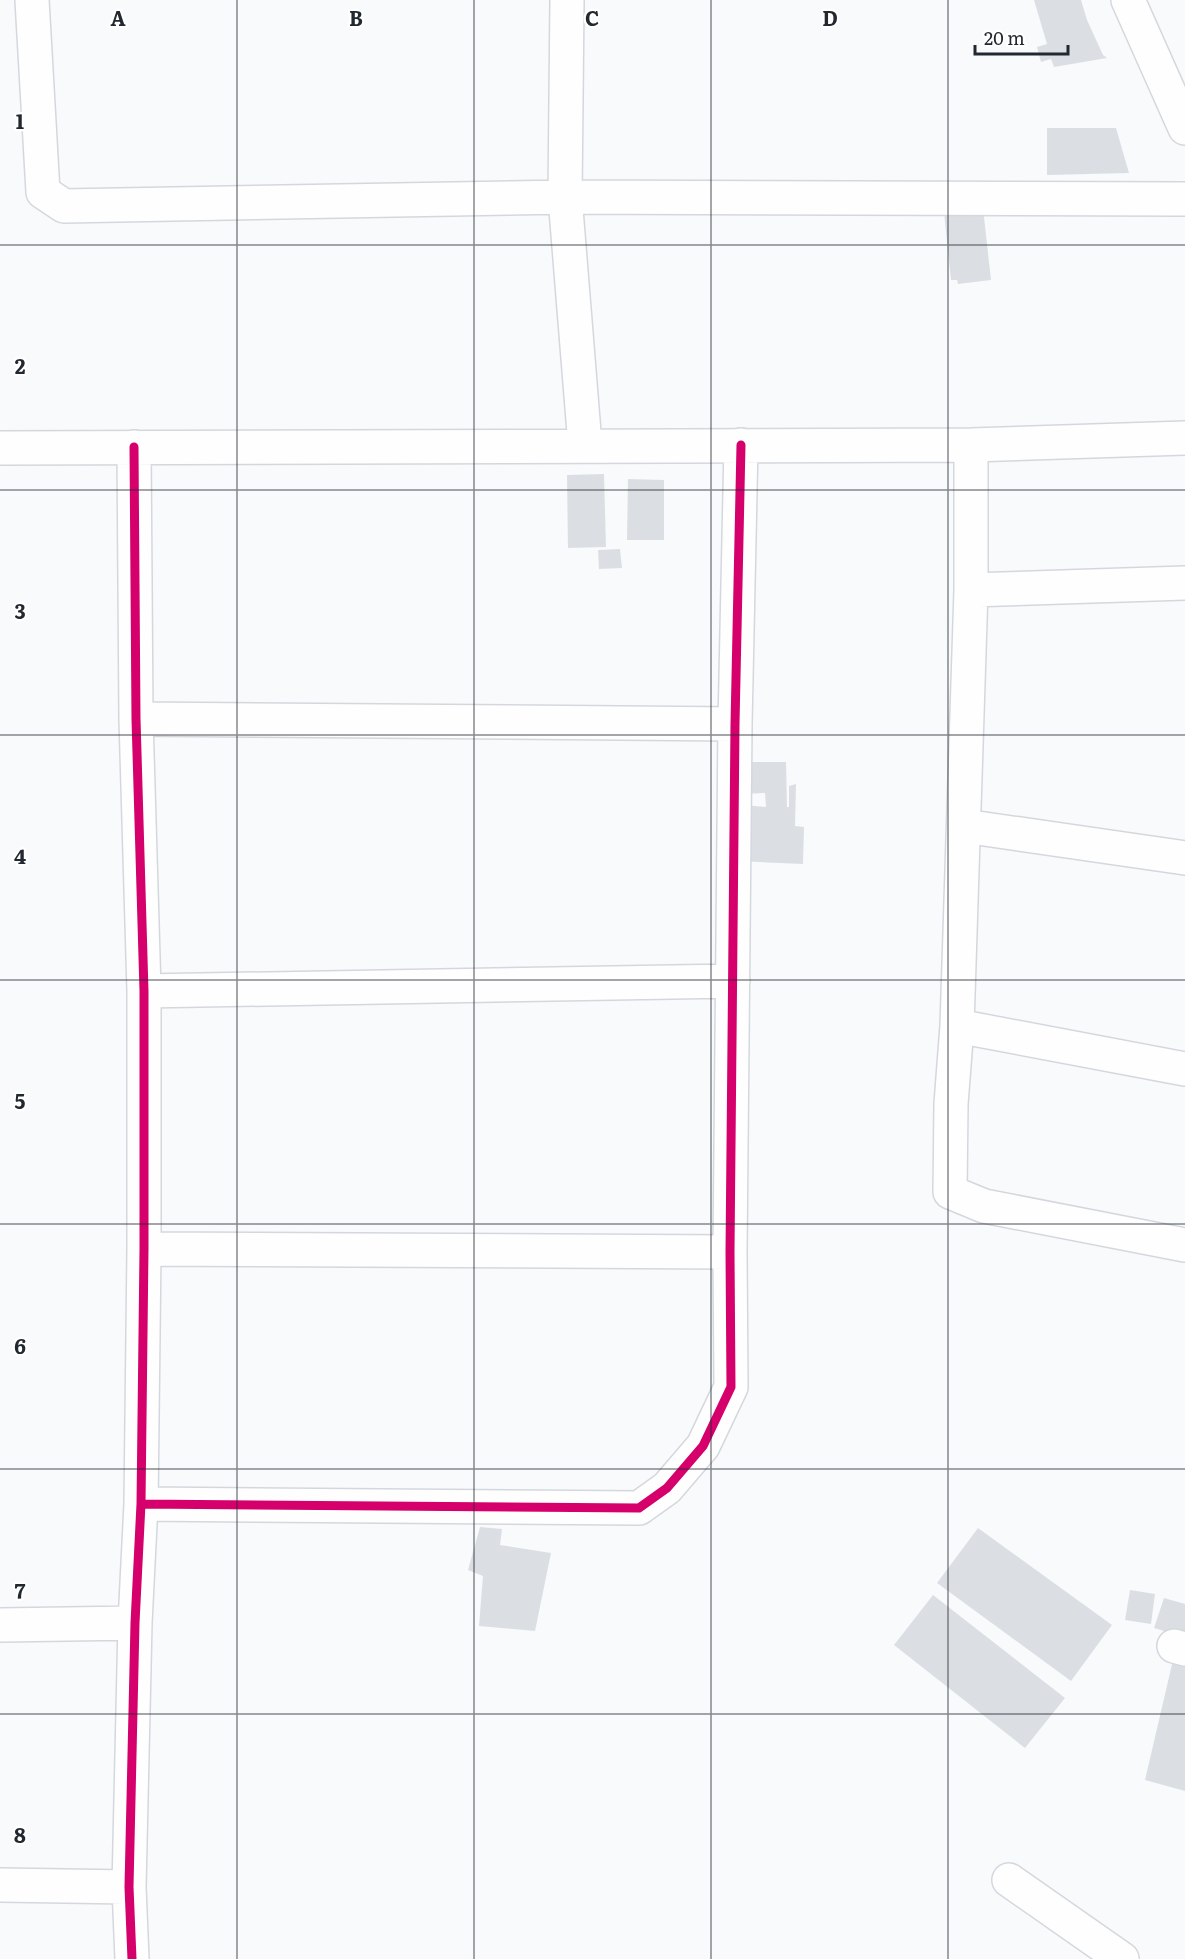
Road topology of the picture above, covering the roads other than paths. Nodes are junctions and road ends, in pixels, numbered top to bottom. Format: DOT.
graph roads {
  1 [pos="32,0"];
  2 [pos="567,0"];
  3 [pos="1128,0"];
  4 [pos="1185,128"];
  5 [pos="565,197"];
  6 [pos="1185,199"];
  7 [pos="1185,438"];
  8 [pos="585,445"];
  9 [pos="971,445"];
  10 [pos="741,446"];
  11 [pos="134,447"];
  12 [pos="0,448"];
  13 [pos="1185,583"];
  14 [pos="971,590"];
  15 [pos="136,719"];
  16 [pos="735,724"];
  17 [pos="964,826"];
  18 [pos="1185,858"];
  19 [pos="733,981"];
  20 [pos="144,991"];
  21 [pos="957,1026"];
  22 [pos="1185,1069"];
  23 [pos="1185,1245"];
  24 [pos="144,1248"];
  25 [pos="730,1252"];
  26 [pos="141,1504"];
  27 [pos="135,1623"];
  28 [pos="0,1624"];
  29 [pos="1009,1880"];
  30 [pos="0,1885"];
  31 [pos="129,1887"];
  32 [pos="132,1959"];
  33 [pos="1122,1959"];
  1 -- 5 [label="street"];
  2 -- 5 [label="street"];
  3 -- 4 [label="street"];
  5 -- 6 [label="street"];
  5 -- 8 [label="street"];
  7 -- 9 [label="street"];
  8 -- 10 [label="street"];
  8 -- 11 [label="street"];
  9 -- 10 [label="street"];
  9 -- 14 [label="street"];
  10 -- 16 [label="street"];
  11 -- 12 [label="street"];
  11 -- 15 [label="street"];
  13 -- 14 [label="street"];
  14 -- 17 [label="street"];
  15 -- 16 [label="street"];
  15 -- 20 [label="street"];
  16 -- 19 [label="street"];
  17 -- 18 [label="street"];
  17 -- 21 [label="street"];
  19 -- 20 [label="street"];
  19 -- 25 [label="street"];
  20 -- 24 [label="street"];
  21 -- 22 [label="street"];
  21 -- 23 [label="street"];
  24 -- 25 [label="street"];
  24 -- 26 [label="street"];
  25 -- 26 [label="street"];
  26 -- 27 [label="street"];
  27 -- 28 [label="street"];
  27 -- 31 [label="street"];
  29 -- 33 [label="street"];
  30 -- 31 [label="street"];
  31 -- 32 [label="street"];
}
